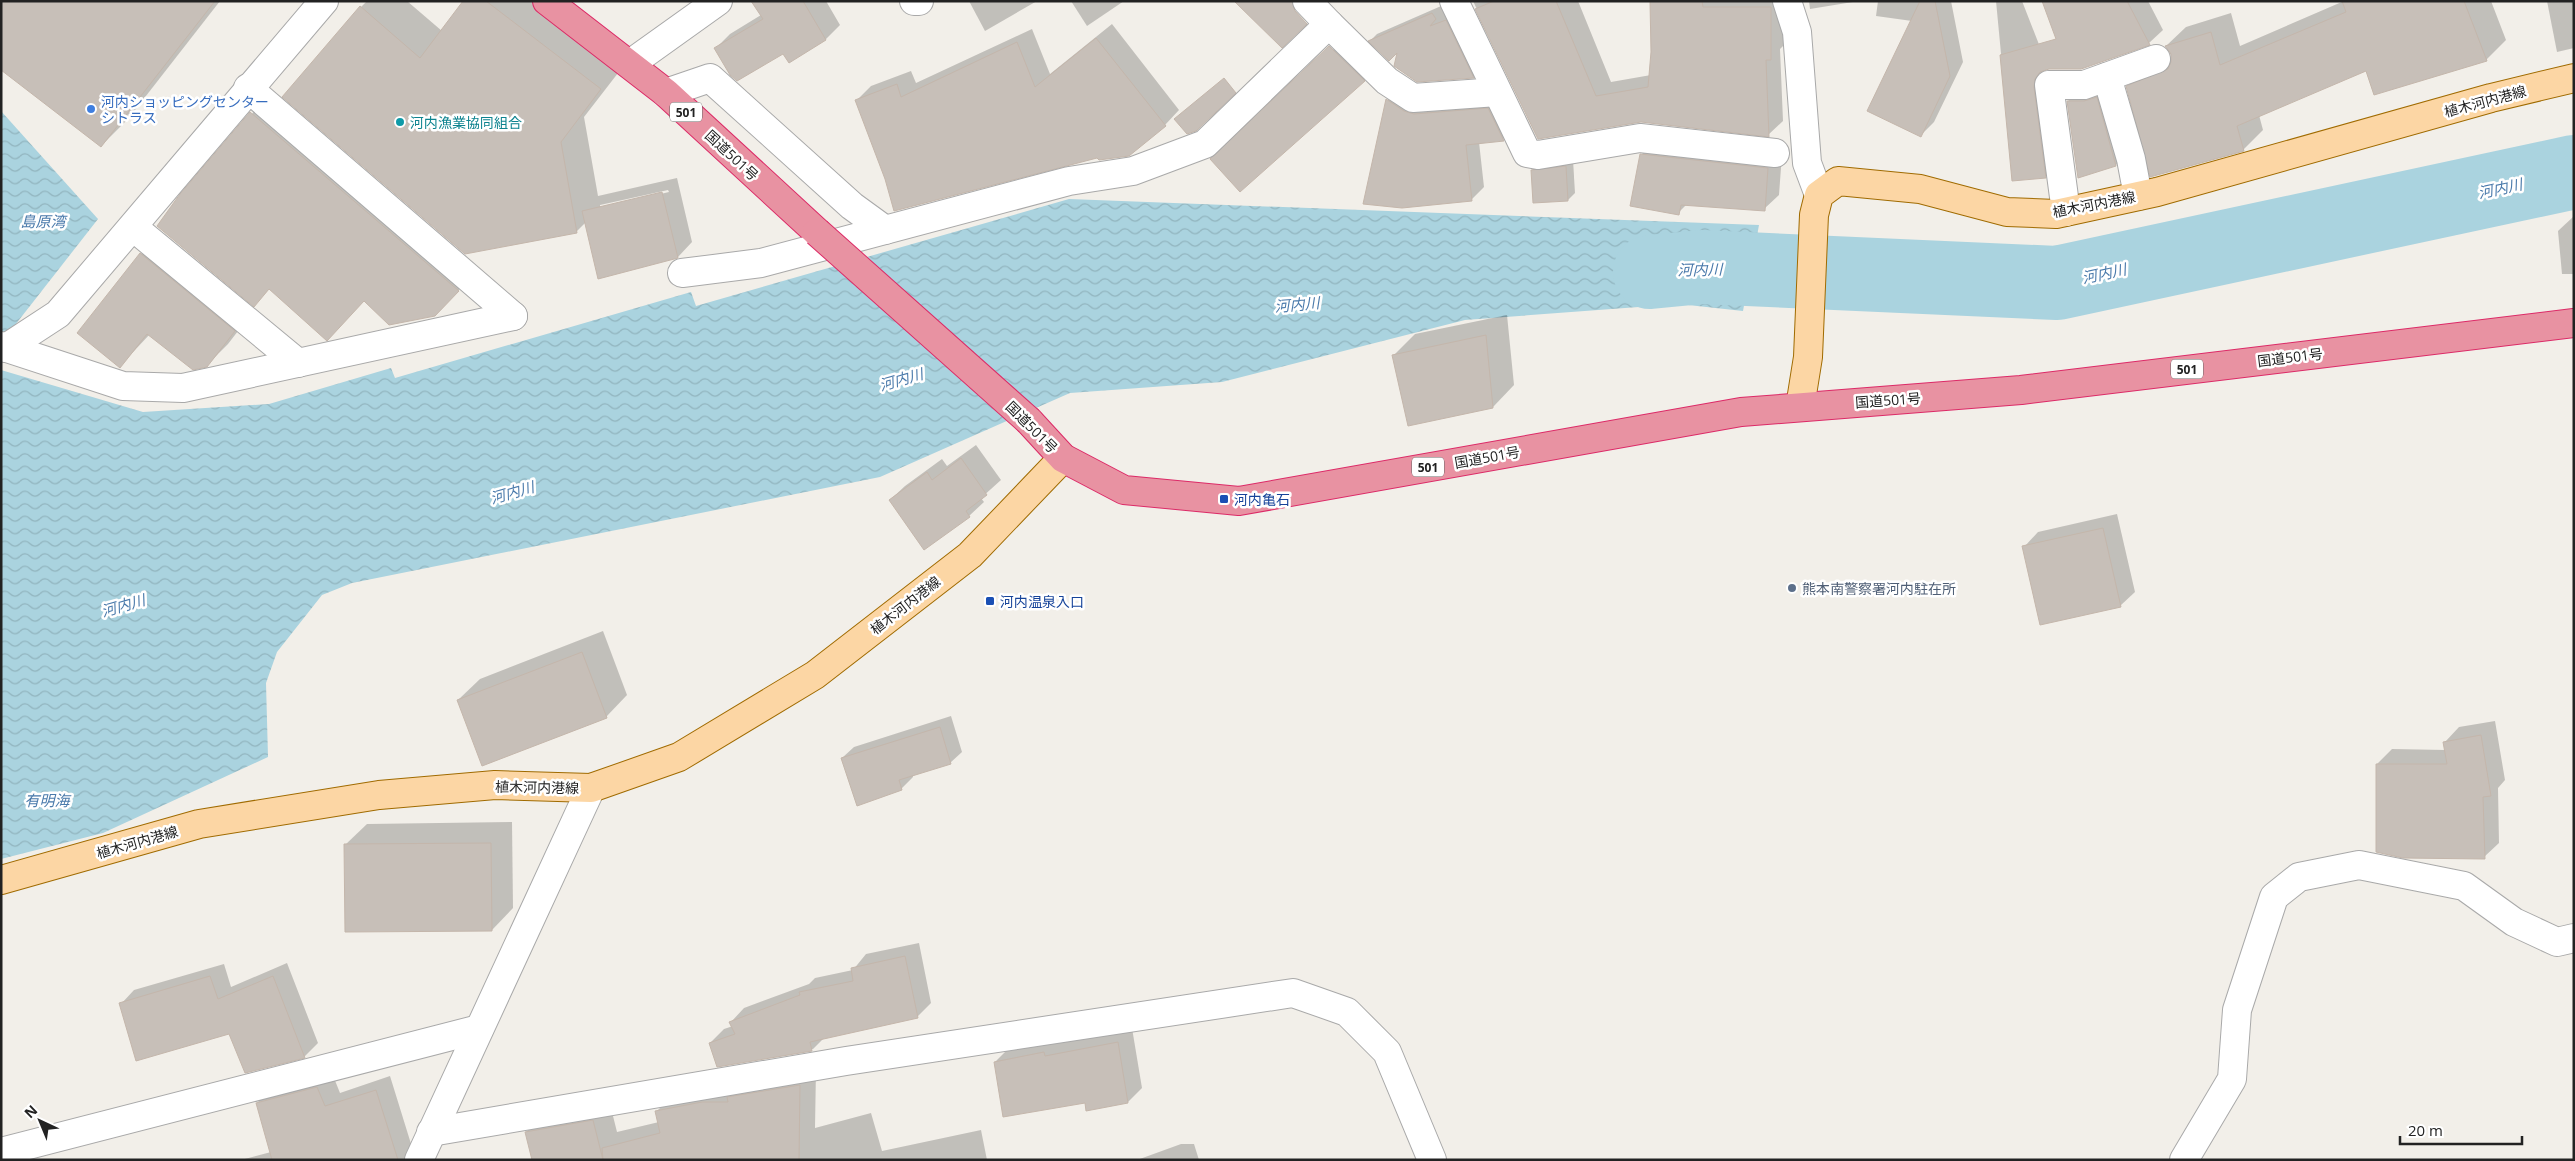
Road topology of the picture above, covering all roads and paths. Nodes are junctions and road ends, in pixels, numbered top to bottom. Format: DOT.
graph roads {
  1 [pos="324,1"];
  2 [pos="547,1"];
  3 [pos="718,1"];
  4 [pos="914,1"];
  5 [pos="919,1"];
  6 [pos="1307,1"];
  7 [pos="1454,1"];
  8 [pos="1787,1"];
  9 [pos="1329,24"];
  10 [pos="2156,59"];
  11 [pos="630,64"];
  12 [pos="2107,77"];
  13 [pos="2574,78"];
  14 [pos="248,88"];
  15 [pos="1497,92"];
  16 [pos="666,93"];
  17 [pos="1775,153"];
  18 [pos="2138,196"];
  19 [pos="1817,205"];
  20 [pos="2066,212"];
  21 [pos="133,227"];
  22 [pos="885,230"];
  23 [pos="682,273"];
  24 [pos="2574,323"];
  25 [pos="4,347"];
  26 [pos="298,363"];
  27 [pos="1800,407"];
  28 [pos="1063,458"];
  29 [pos="590,788"];
  30 [pos="1,880"];
  31 [pos="2574,938"];
  32 [pos="479,1029"];
  33 [pos="431,1132"];
  34 [pos="1,1152"];
  35 [pos="419,1160"];
  36 [pos="1432,1160"];
  37 [pos="2184,1160"];
  1 -- 14 [label="street"];
  2 -- 11 [label="highway, 国道501号 / 501"];
  3 -- 11 [label="street"];
  4 -- 5 [label="street"];
  6 -- 9 [label="street"];
  7 -- 15 [label="street"];
  8 -- 19 [label="street"];
  9 -- 15 [label="street"];
  9 -- 22 [label="street"];
  10 -- 12 [label="street"];
  11 -- 16 [label="highway, 国道501号 / 501"];
  12 -- 18 [label="street"];
  12 -- 20 [label="street"];
  13 -- 18 [label="main road, 植木河内港線"];
  14 -- 21 [label="street"];
  14 -- 26 [label="street"];
  15 -- 17 [label="street"];
  16 -- 22 [label="street"];
  16 -- 28 [label="highway, 国道501号 / 501, bridge"];
  18 -- 20 [label="main road, 植木河内港線"];
  19 -- 20 [label="main road, 植木河内港線"];
  19 -- 27 [label="main road"];
  21 -- 25 [label="street"];
  21 -- 26 [label="street"];
  22 -- 23 [label="street"];
  24 -- 27 [label="highway, 国道501号 / 501"];
  25 -- 26 [label="street"];
  27 -- 28 [label="highway, 国道501号 / 501"];
  28 -- 29 [label="main road, 植木河内港線"];
  29 -- 30 [label="main road, 植木河内港線"];
  29 -- 32 [label="street"];
  31 -- 37 [label="street"];
  32 -- 33 [label="street"];
  32 -- 34 [label="street"];
  33 -- 35 [label="street"];
  33 -- 36 [label="street"];
}
